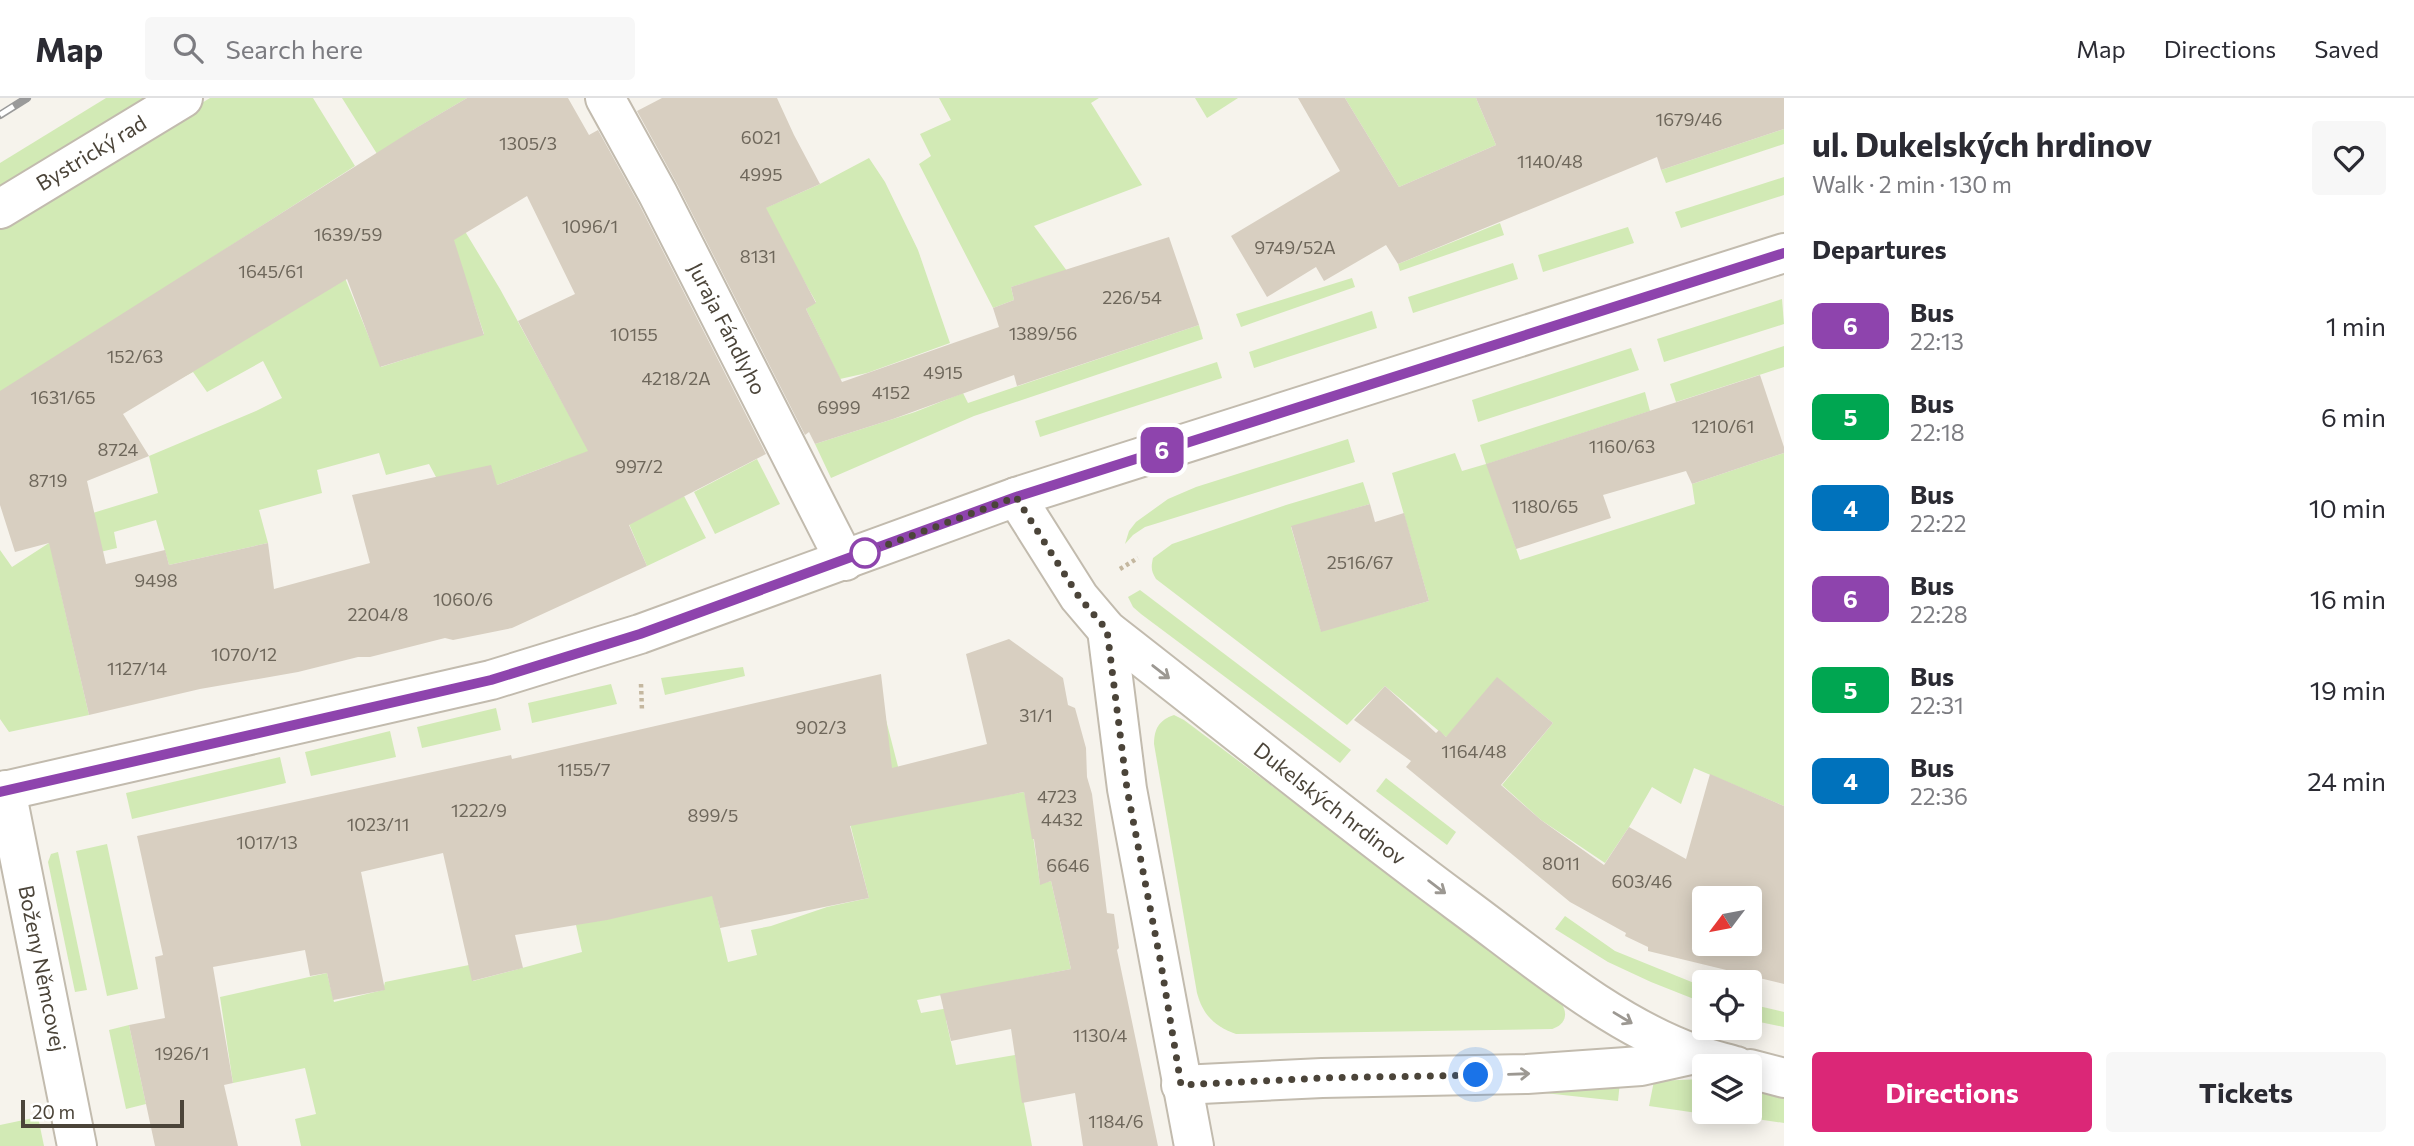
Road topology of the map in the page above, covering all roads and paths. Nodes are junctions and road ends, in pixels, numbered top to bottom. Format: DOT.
graph roads {
  1 [pos="183,98"];
  2 [pos="605,98"];
  3 [pos="0,209"];
  4 [pos="1784,253"];
  5 [pos="1016,497"];
  6 [pos="1138,558"];
  7 [pos="845,561"];
  8 [pos="1120,569"];
  9 [pos="1107,630"];
  10 [pos="641,676"];
  11 [pos="642,711"];
  12 [pos="3,791"];
  13 [pos="1695,1054"];
  14 [pos="1692,1055"];
  15 [pos="1762,1072"];
  16 [pos="1784,1078"];
  17 [pos="1181,1085"];
  18 [pos="77,1146"];
  19 [pos="1194,1146"];
  1 -- 3 [label="street, Bystrický rad"];
  2 -- 7 [label="street, Juraja Fándlyho"];
  4 -- 5 [label="street"];
  5 -- 7 [label="street"];
  5 -- 9 [label="street, Dukelských hrdinov"];
  6 -- 8 [label="path"];
  7 -- 12 [label="street"];
  9 -- 13 [label="street, Dukelských hrdinov, one-way"];
  9 -- 17 [label="street"];
  10 -- 11 [label="path"];
  12 -- 18 [label="street, Boženy Němcovej"];
  17 -- 14 [label="street, Dukelských hrdinov, one-way"];
  15 -- 16 [label="street"];
  17 -- 19 [label="street"];
}
